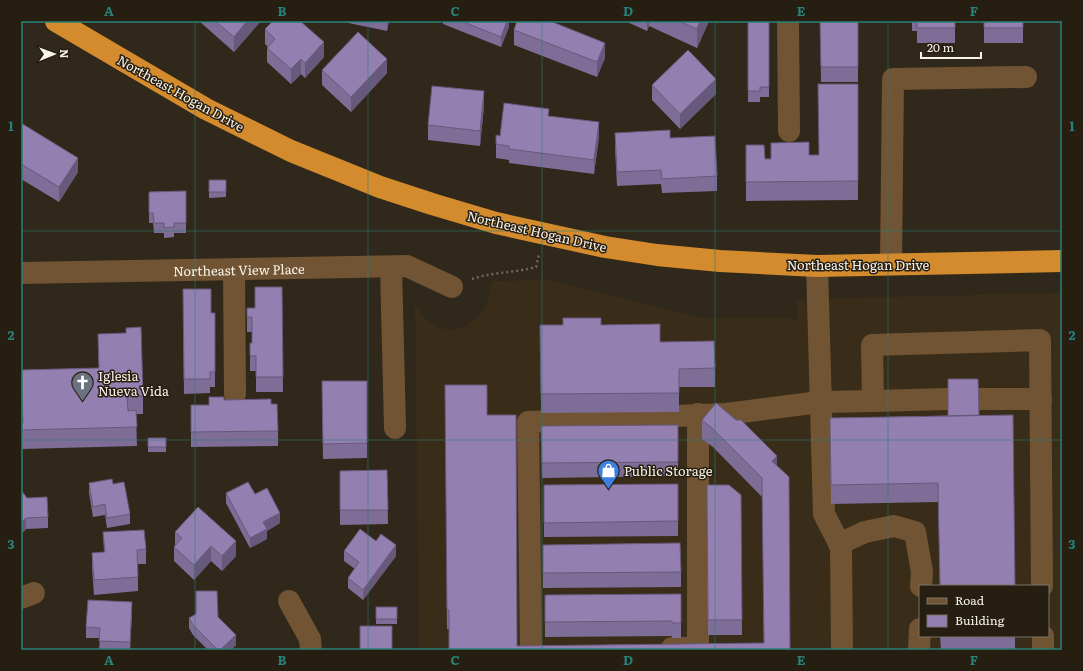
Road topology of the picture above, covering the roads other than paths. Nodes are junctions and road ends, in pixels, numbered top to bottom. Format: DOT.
graph roads {
  1 [pos="56,21"];
  2 [pos="788,21"];
  3 [pos="1026,77"];
  4 [pos="789,132"];
  5 [pos="1062,260"];
  6 [pos="891,264"];
  7 [pos="817,266"];
  8 [pos="392,267"];
  9 [pos="234,270"];
  10 [pos="21,273"];
  11 [pos="452,287"];
  12 [pos="235,394"];
  13 [pos="948,399"];
  14 [pos="978,399"];
  15 [pos="1041,399"];
  16 [pos="873,401"];
  17 [pos="820,402"];
  18 [pos="698,414"];
  19 [pos="395,428"];
  20 [pos="839,544"];
  21 [pos="921,585"];
  22 [pos="1042,585"];
  23 [pos="289,601"];
  24 [pos="920,637"];
  25 [pos="1043,637"];
  26 [pos="650,648"];
  27 [pos="311,650"];
  28 [pos="531,650"];
  29 [pos="539,650"];
  30 [pos="547,650"];
  31 [pos="842,650"];
  32 [pos="919,650"];
  33 [pos="1043,650"];
  1 -- 7 [label="highway, Northeast Hogan Drive"];
  2 -- 4 [label="street"];
  3 -- 6 [label="street"];
  5 -- 6 [label="highway, Northeast Hogan Drive"];
  6 -- 7 [label="highway, Northeast Hogan Drive"];
  7 -- 17 [label="street"];
  8 -- 9 [label="street, Northeast View Place"];
  8 -- 11 [label="street, Northeast View Place"];
  8 -- 19 [label="street"];
  9 -- 10 [label="street, Northeast View Place"];
  9 -- 12 [label="street"];
  13 -- 16 [label="street"];
  14 -- 15 [label="street"];
  15 -- 16 [label="street"];
  15 -- 22 [label="street"];
  16 -- 17 [label="street"];
  17 -- 18 [label="street"];
  17 -- 20 [label="street"];
  18 -- 26 [label="street"];
  18 -- 28 [label="street"];
  20 -- 21 [label="street"];
  20 -- 31 [label="street"];
  23 -- 27 [label="street"];
  24 -- 32 [label="street"];
  25 -- 33 [label="street"];
  29 -- 30 [label="street"];
}
